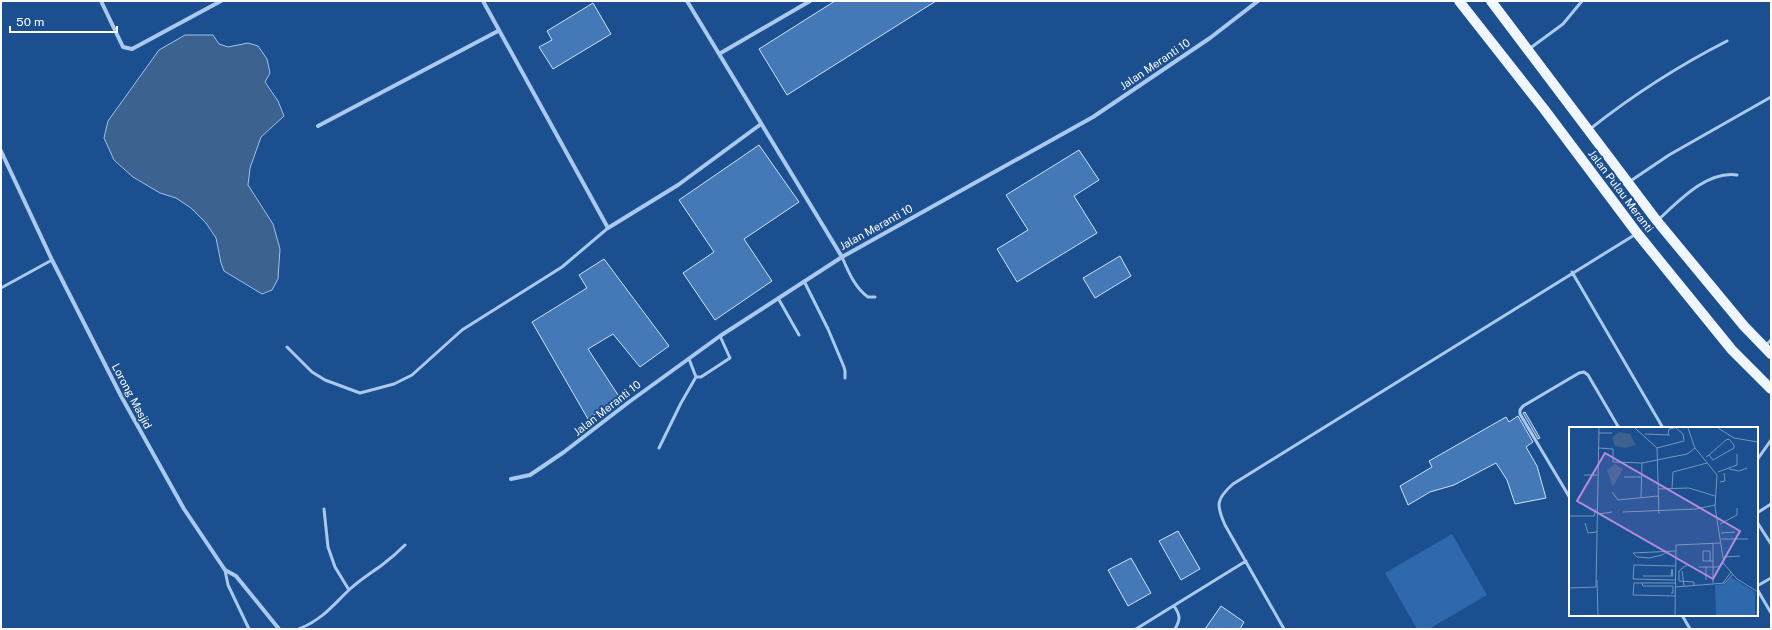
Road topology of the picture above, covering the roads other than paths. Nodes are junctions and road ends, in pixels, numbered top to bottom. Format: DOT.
graph roads {
  1 [pos="100,1"];
  2 [pos="221,1"];
  3 [pos="483,1"];
  4 [pos="687,1"];
  5 [pos="810,1"];
  6 [pos="1258,1"];
  7 [pos="1459,1"];
  8 [pos="1491,1"];
  9 [pos="1582,1"];
  10 [pos="498,31"];
  11 [pos="1727,41"];
  12 [pos="1528,50"];
  13 [pos="719,54"];
  14 [pos="1771,97"];
  15 [pos="761,124"];
  16 [pos="318,126"];
  17 [pos="1588,130"];
  18 [pos="1,151"];
  19 [pos="1737,175"];
  20 [pos="1628,183"];
  21 [pos="1656,221"];
  22 [pos="608,228"];
  23 [pos="1637,233"];
  24 [pos="842,257"];
  25 [pos="52,260"];
  26 [pos="1572,272"];
  27 [pos="804,281"];
  28 [pos="1,288"];
  29 [pos="875,297"];
  30 [pos="778,298"];
  31 [pos="799,335"];
  32 [pos="720,336"];
  33 [pos="1771,340"];
  34 [pos="287,347"];
  35 [pos="1767,351"];
  36 [pos="689,359"];
  37 [pos="696,377"];
  38 [pos="845,378"];
  39 [pos="1771,388"];
  40 [pos="1618,427"];
  41 [pos="1662,427"];
  42 [pos="1771,440"];
  43 [pos="659,448"];
  44 [pos="1758,459"];
  45 [pos="511,479"];
  46 [pos="1569,496"];
  47 [pos="1771,504"];
  48 [pos="324,509"];
  49 [pos="1758,512"];
  50 [pos="1758,524"];
  51 [pos="1771,544"];
  52 [pos="405,545"];
  53 [pos="1246,561"];
  54 [pos="224,570"];
  55 [pos="1771,578"];
  56 [pos="1758,587"];
  57 [pos="349,590"];
  58 [pos="1758,590"];
  59 [pos="1174,606"];
  60 [pos="1771,613"];
  61 [pos="1683,616"];
  62 [pos="250,629"];
  63 [pos="279,629"];
  64 [pos="299,629"];
  65 [pos="1136,629"];
  66 [pos="1175,629"];
  67 [pos="1284,629"];
  68 [pos="1690,629"];
  1 -- 2 [label="street"];
  3 -- 10 [label="street"];
  4 -- 13 [label="street"];
  5 -- 13 [label="street"];
  6 -- 24 [label="street, Jalan Meranti 10"];
  7 -- 23 [label="main road, Jalan Pulau Meranti"];
  8 -- 12 [label="main road, Jalan Pulau Meranti"];
  9 -- 12 [label="lane"];
  10 -- 16 [label="street"];
  10 -- 22 [label="street"];
  11 -- 17 [label="lane"];
  12 -- 17 [label="main road, Jalan Pulau Meranti"];
  13 -- 15 [label="street"];
  14 -- 20 [label="lane"];
  15 -- 22 [label="street"];
  15 -- 24 [label="street"];
  17 -- 20 [label="main road, Jalan Pulau Meranti"];
  18 -- 25 [label="street, Lorong Masjid"];
  19 -- 21 [label="lane"];
  20 -- 21 [label="main road, Jalan Pulau Meranti"];
  21 -- 35 [label="main road, Jalan Pulau Meranti"];
  22 -- 34 [label="lane"];
  23 -- 26 [label="lane"];
  23 -- 39 [label="main road, Jalan Pulau Meranti"];
  24 -- 27 [label="street, Jalan Meranti 10"];
  24 -- 29 [label="lane"];
  25 -- 28 [label="lane"];
  25 -- 54 [label="street, Lorong Masjid"];
  26 -- 41 [label="lane"];
  26 -- 53 [label="lane"];
  27 -- 30 [label="street, Jalan Meranti 10"];
  27 -- 38 [label="lane"];
  30 -- 31 [label="lane"];
  30 -- 32 [label="street, Jalan Meranti 10"];
  32 -- 36 [label="street, Jalan Meranti 10"];
  32 -- 37 [label="lane"];
  33 -- 35 [label="lane"];
  36 -- 37 [label="lane"];
  36 -- 45 [label="street, Jalan Meranti 10"];
  37 -- 43 [label="lane"];
  40 -- 46 [label="lane"];
  42 -- 44 [label="lane"];
  47 -- 49 [label="lane"];
  48 -- 57 [label="lane"];
  50 -- 51 [label="lane"];
  52 -- 57 [label="lane"];
  53 -- 59 [label="lane"];
  53 -- 67 [label="lane"];
  54 -- 62 [label="lane"];
  54 -- 63 [label="street, Lorong Masjid"];
  55 -- 56 [label="lane"];
  57 -- 64 [label="lane"];
  58 -- 60 [label="lane"];
  59 -- 65 [label="lane"];
  59 -- 66 [label="lane"];
  61 -- 68 [label="lane"];
}
